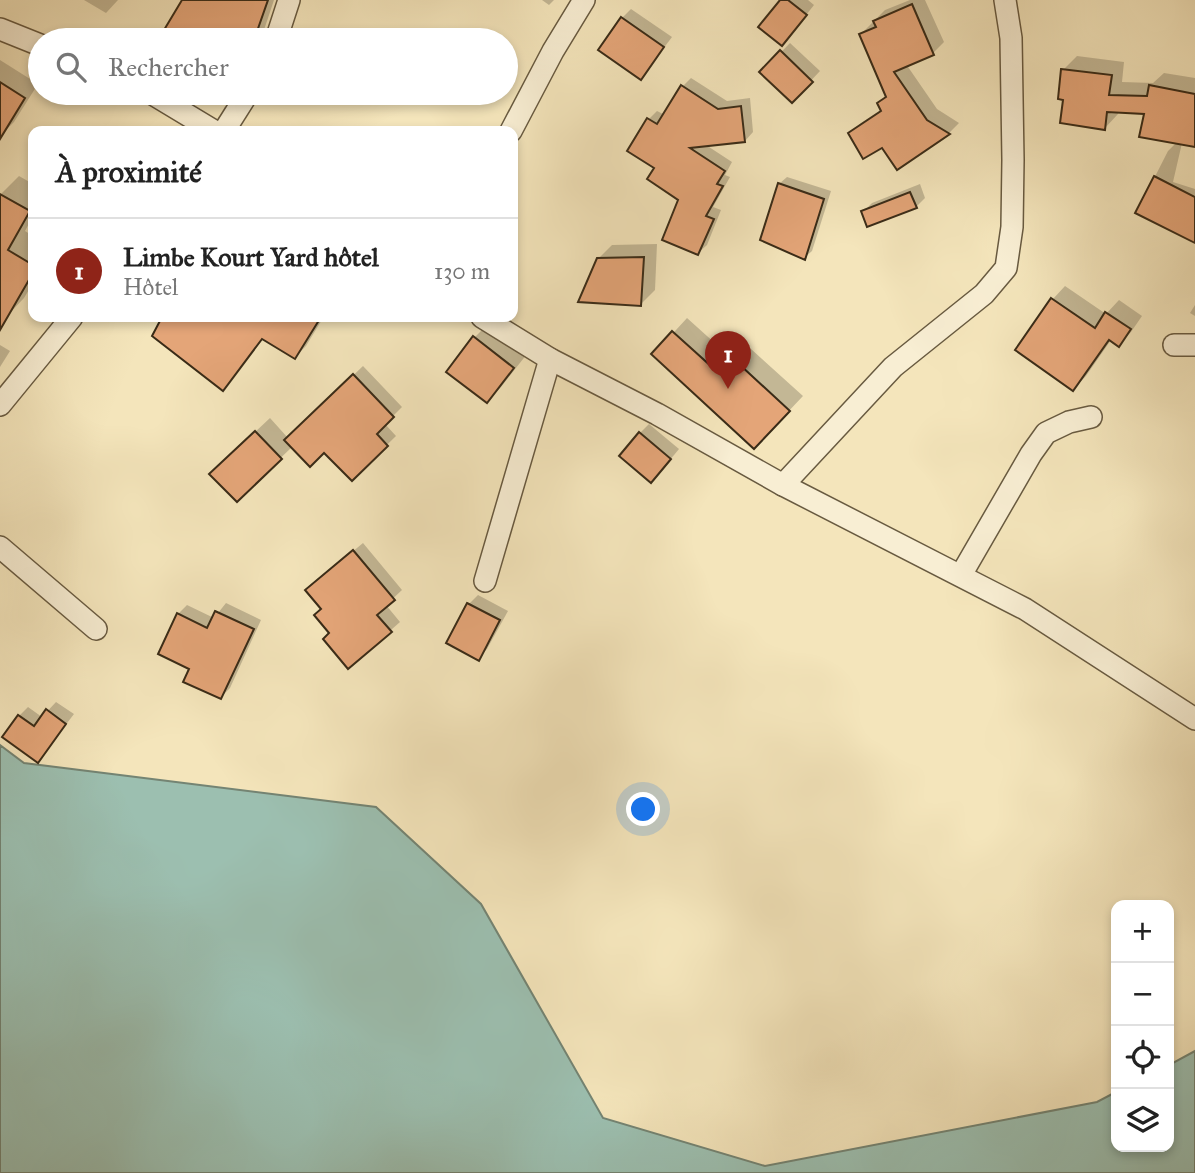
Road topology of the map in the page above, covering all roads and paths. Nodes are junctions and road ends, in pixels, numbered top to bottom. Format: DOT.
graph roads {
  1 [pos="289,0"];
  2 [pos="584,0"];
  3 [pos="1005,0"];
  4 [pos="280,28"];
  5 [pos="0,29"];
  6 [pos="28,40"];
  7 [pos="171,105"];
  8 [pos="240,105"];
  9 [pos="206,126"];
  10 [pos="227,126"];
  11 [pos="514,126"];
  12 [pos="68,322"];
  13 [pos="490,322"];
  14 [pos="550,359"];
  15 [pos="0,405"];
  16 [pos="1091,417"];
  17 [pos="783,485"];
  18 [pos="0,547"];
  19 [pos="961,575"];
  20 [pos="485,581"];
  21 [pos="96,629"];
  22 [pos="1195,719"];
  1 -- 4 [label="street"];
  2 -- 11 [label="street"];
  3 -- 17 [label="street"];
  5 -- 6 [label="street"];
  7 -- 9 [label="street"];
  8 -- 10 [label="street"];
  12 -- 15 [label="street"];
  13 -- 14 [label="street"];
  14 -- 17 [label="street"];
  14 -- 20 [label="street"];
  16 -- 19 [label="street"];
  17 -- 19 [label="street"];
  18 -- 21 [label="street"];
  19 -- 22 [label="street"];
}
